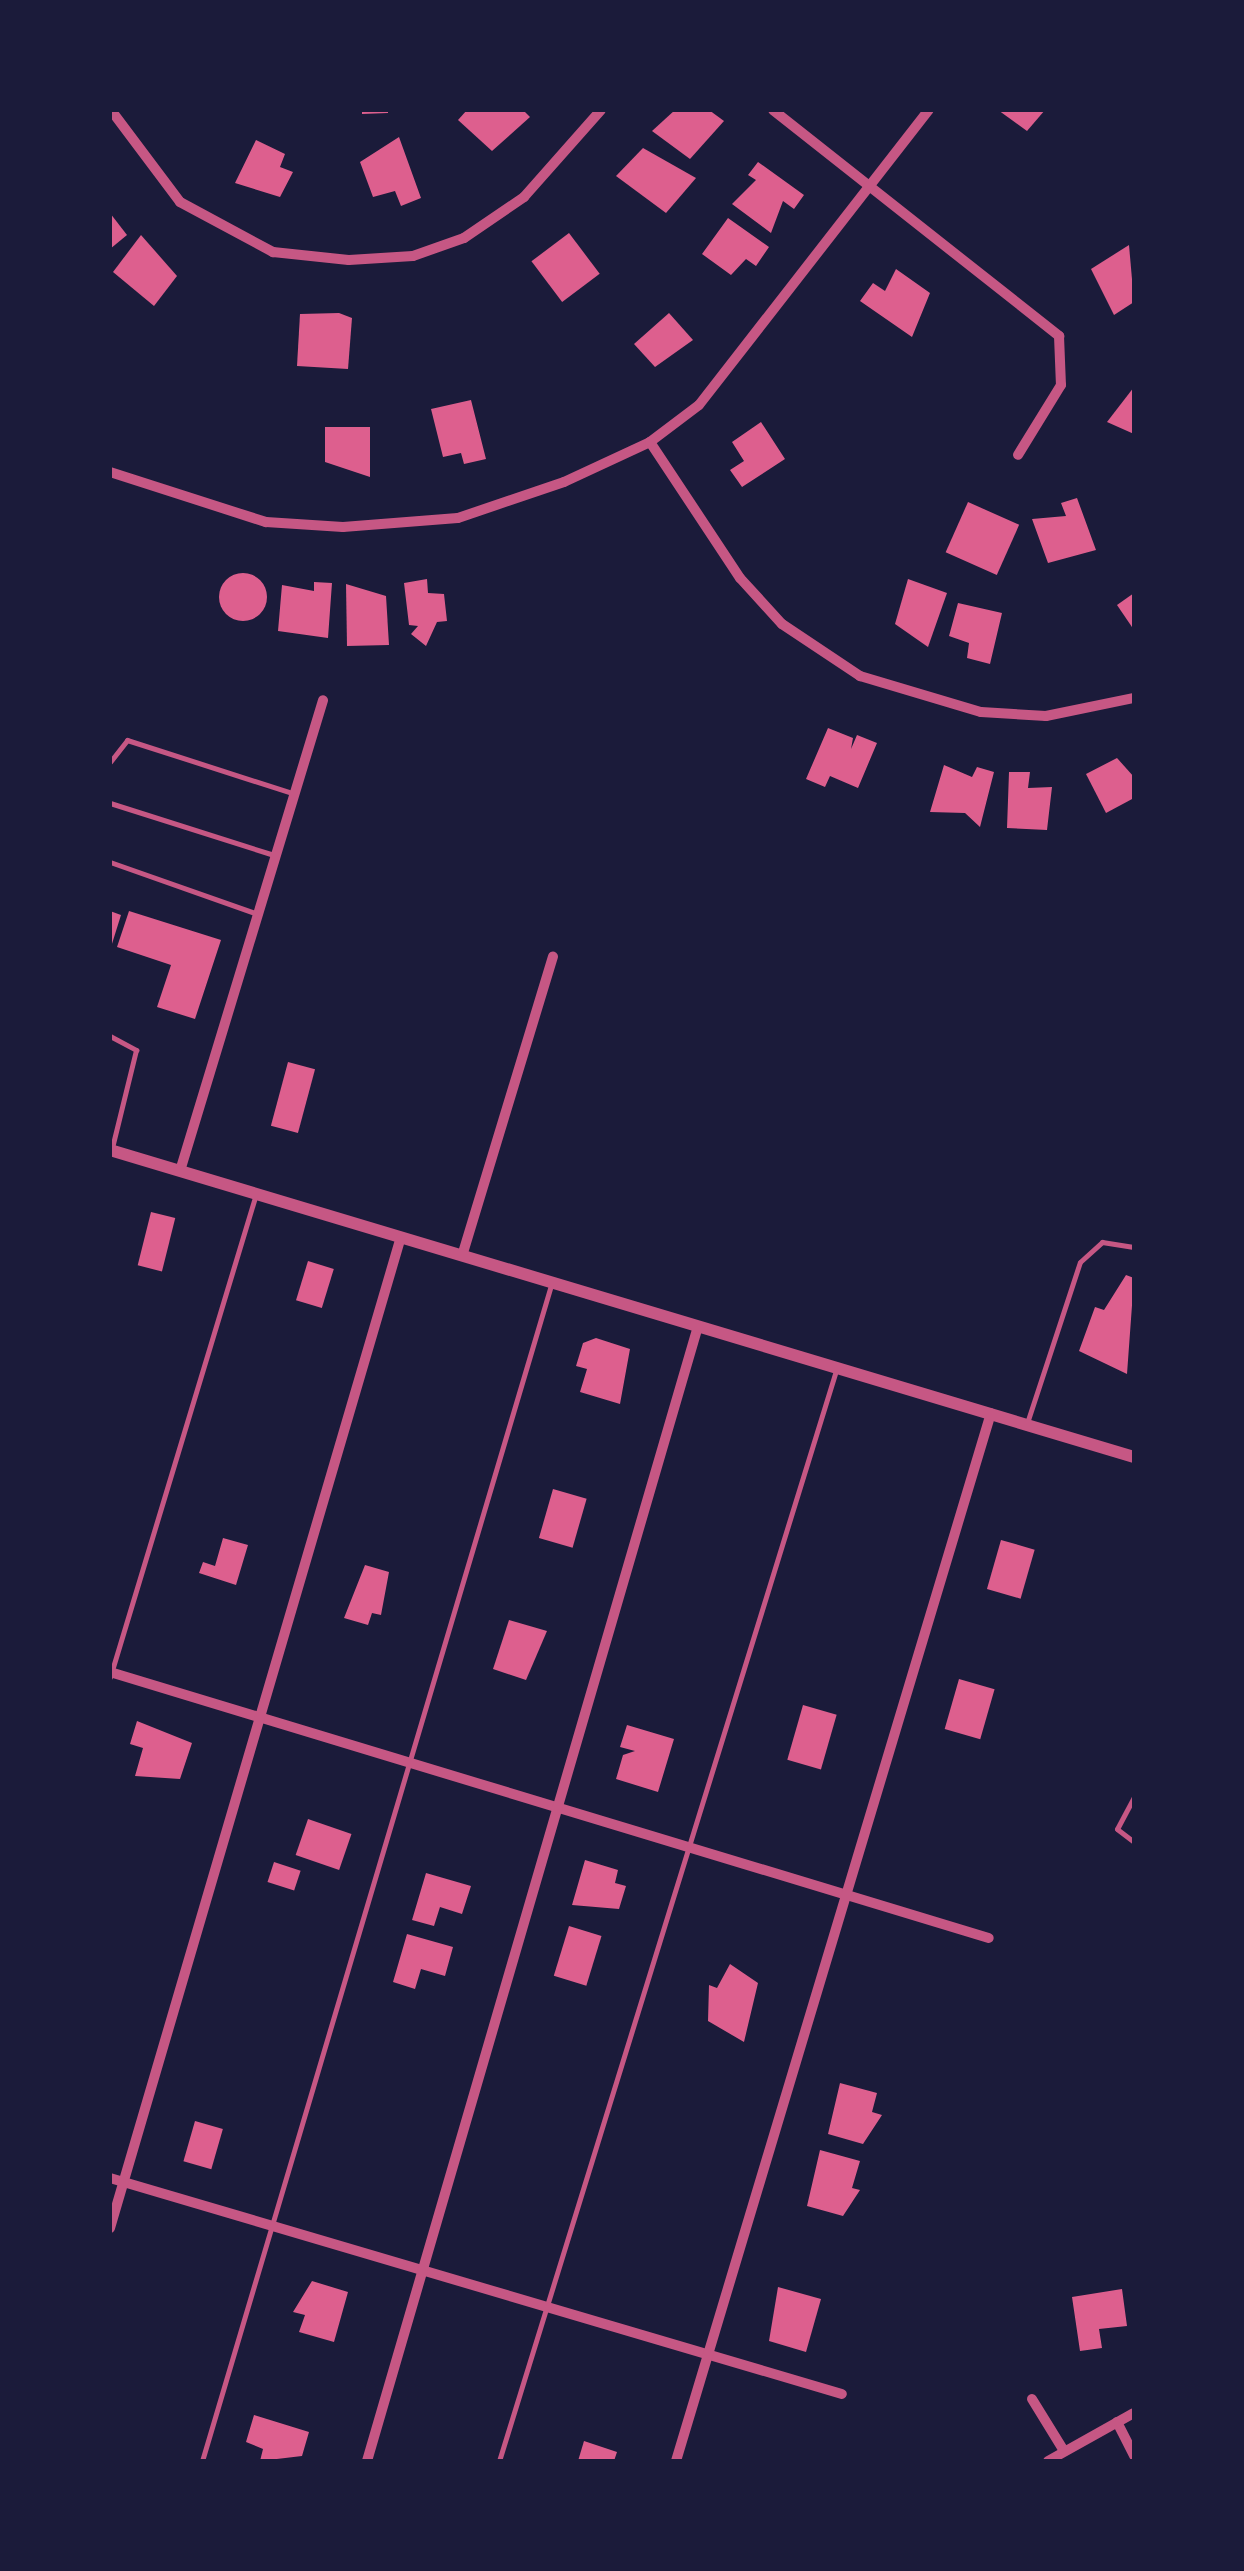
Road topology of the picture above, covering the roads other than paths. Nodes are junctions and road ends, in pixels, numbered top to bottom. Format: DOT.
graph roads {
  1 [pos="110,110"];
  2 [pos="601,110"];
  3 [pos="772,110"];
  4 [pos="928,110"];
  5 [pos="869,191"];
  6 [pos="650,442"];
  7 [pos="1018,455"];
  8 [pos="110,472"];
  9 [pos="1134,698"];
  10 [pos="323,700"];
  11 [pos="110,762"];
  12 [pos="295,794"];
  13 [pos="110,802"];
  14 [pos="276,856"];
  15 [pos="110,862"];
  16 [pos="258,914"];
  17 [pos="553,956"];
  18 [pos="110,1036"];
  19 [pos="110,1152"];
  20 [pos="180,1171"];
  21 [pos="256,1194"];
  22 [pos="400,1240"];
  23 [pos="1134,1248"];
  24 [pos="462,1256"];
  25 [pos="552,1282"];
  26 [pos="698,1326"];
  27 [pos="837,1368"];
  28 [pos="991,1414"];
  29 [pos="1026,1424"];
  30 [pos="1134,1456"];
  31 [pos="110,1674"];
  32 [pos="265,1718"];
  33 [pos="410,1761"];
  34 [pos="1134,1797"];
  35 [pos="558,1806"];
  36 [pos="1134,1842"];
  37 [pos="692,1846"];
  38 [pos="852,1893"];
  39 [pos="989,1938"];
  40 [pos="110,2178"];
  41 [pos="124,2182"];
  42 [pos="272,2226"];
  43 [pos="110,2228"];
  44 [pos="422,2270"];
  45 [pos="551,2308"];
  46 [pos="709,2354"];
  47 [pos="842,2394"];
  48 [pos="1032,2399"];
  49 [pos="1134,2413"];
  50 [pos="1117,2422"];
  51 [pos="1064,2452"];
  52 [pos="1134,2456"];
  53 [pos="202,2461"];
  54 [pos="366,2461"];
  55 [pos="499,2461"];
  56 [pos="676,2461"];
  57 [pos="1048,2461"];
  1 -- 2 [label="street"];
  3 -- 5 [label="street"];
  4 -- 5 [label="street"];
  5 -- 6 [label="street"];
  5 -- 7 [label="street"];
  6 -- 8 [label="street"];
  6 -- 9 [label="street"];
  10 -- 12 [label="street"];
  11 -- 12 [label="lane"];
  12 -- 14 [label="street"];
  13 -- 14 [label="lane"];
  14 -- 16 [label="street"];
  15 -- 16 [label="lane"];
  16 -- 20 [label="street"];
  17 -- 24 [label="street"];
  18 -- 19 [label="lane"];
  19 -- 20 [label="street"];
  20 -- 21 [label="street"];
  21 -- 22 [label="street"];
  21 -- 31 [label="lane"];
  22 -- 24 [label="street"];
  22 -- 32 [label="street"];
  23 -- 29 [label="lane"];
  24 -- 25 [label="street"];
  25 -- 26 [label="street"];
  25 -- 33 [label="lane"];
  26 -- 27 [label="street"];
  26 -- 35 [label="street"];
  27 -- 28 [label="street"];
  27 -- 37 [label="lane"];
  28 -- 29 [label="street"];
  28 -- 38 [label="street"];
  29 -- 30 [label="street"];
  31 -- 32 [label="street"];
  32 -- 33 [label="street"];
  32 -- 41 [label="street"];
  33 -- 35 [label="street"];
  33 -- 42 [label="lane"];
  34 -- 36 [label="lane"];
  35 -- 37 [label="street"];
  35 -- 44 [label="street"];
  37 -- 38 [label="street"];
  37 -- 45 [label="lane"];
  38 -- 39 [label="street"];
  38 -- 46 [label="street"];
  40 -- 41 [label="street"];
  41 -- 42 [label="street"];
  41 -- 43 [label="street"];
  42 -- 44 [label="street"];
  42 -- 53 [label="lane"];
  44 -- 45 [label="street"];
  44 -- 54 [label="street"];
  45 -- 46 [label="street"];
  45 -- 55 [label="lane"];
  46 -- 47 [label="street"];
  46 -- 56 [label="street"];
  48 -- 51 [label="street"];
  49 -- 50 [label="street"];
  50 -- 51 [label="street"];
  50 -- 52 [label="street"];
  51 -- 57 [label="street"];
}
